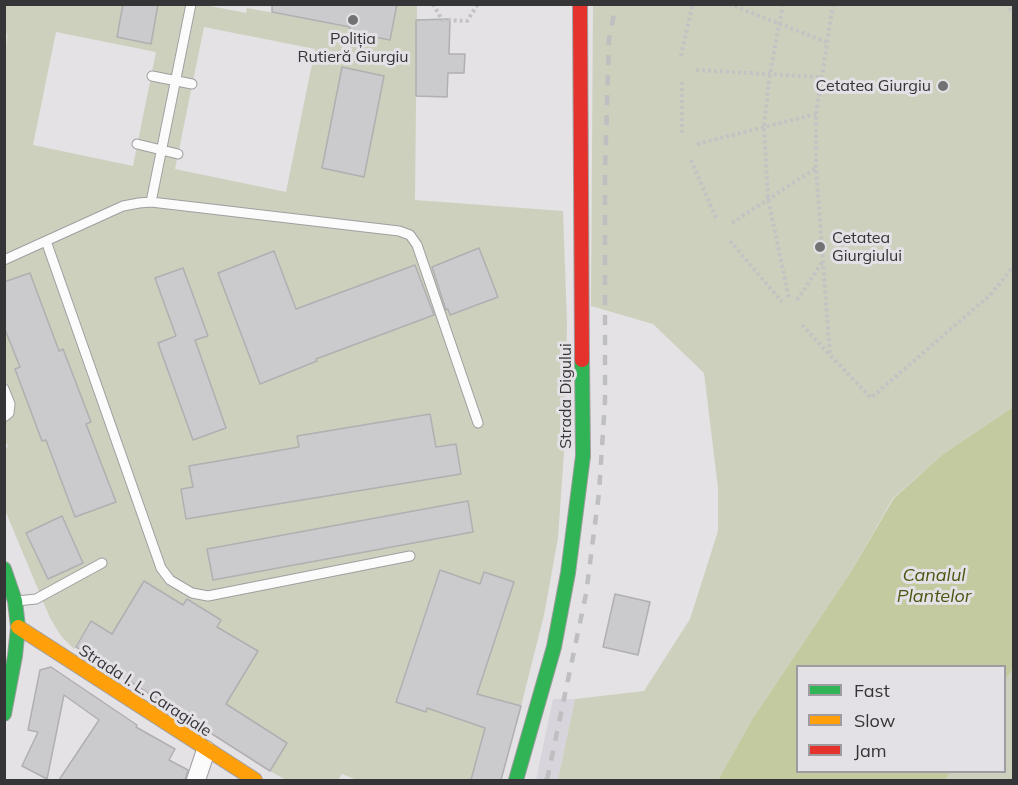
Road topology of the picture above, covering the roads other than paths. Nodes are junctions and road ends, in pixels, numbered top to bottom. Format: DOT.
graph roads {
  1 [pos="191,4"];
  2 [pos="580,4"];
  3 [pos="152,75"];
  4 [pos="176,80"];
  5 [pos="192,84"];
  6 [pos="137,144"];
  7 [pos="162,150"];
  8 [pos="178,154"];
  9 [pos="151,202"];
  10 [pos="46,242"];
  11 [pos="4,260"];
  12 [pos="4,389"];
  13 [pos="4,417"];
  14 [pos="478,423"];
  15 [pos="410,556"];
  16 [pos="102,563"];
  17 [pos="4,569"];
  18 [pos="15,601"];
  19 [pos="18,627"];
  20 [pos="6,703"];
  21 [pos="206,750"];
  22 [pos="196,780"];
  23 [pos="255,780"];
  24 [pos="516,780"];
  1 -- 4 [label="lane"];
  2 -- 24 [label="street, Strada Digului"];
  3 -- 4 [label="lane"];
  4 -- 5 [label="lane"];
  4 -- 7 [label="lane"];
  6 -- 7 [label="lane"];
  7 -- 8 [label="lane"];
  7 -- 9 [label="lane"];
  9 -- 10 [label="lane"];
  9 -- 14 [label="lane"];
  10 -- 11 [label="lane"];
  10 -- 15 [label="lane"];
  12 -- 13 [label="lane"];
  16 -- 18 [label="lane"];
  17 -- 18 [label="street"];
  18 -- 19 [label="street"];
  19 -- 20 [label="street"];
  19 -- 21 [label="street, Strada I. L. Caragiale"];
  21 -- 22 [label="street"];
  21 -- 23 [label="street, Strada I. L. Caragiale"];
}
